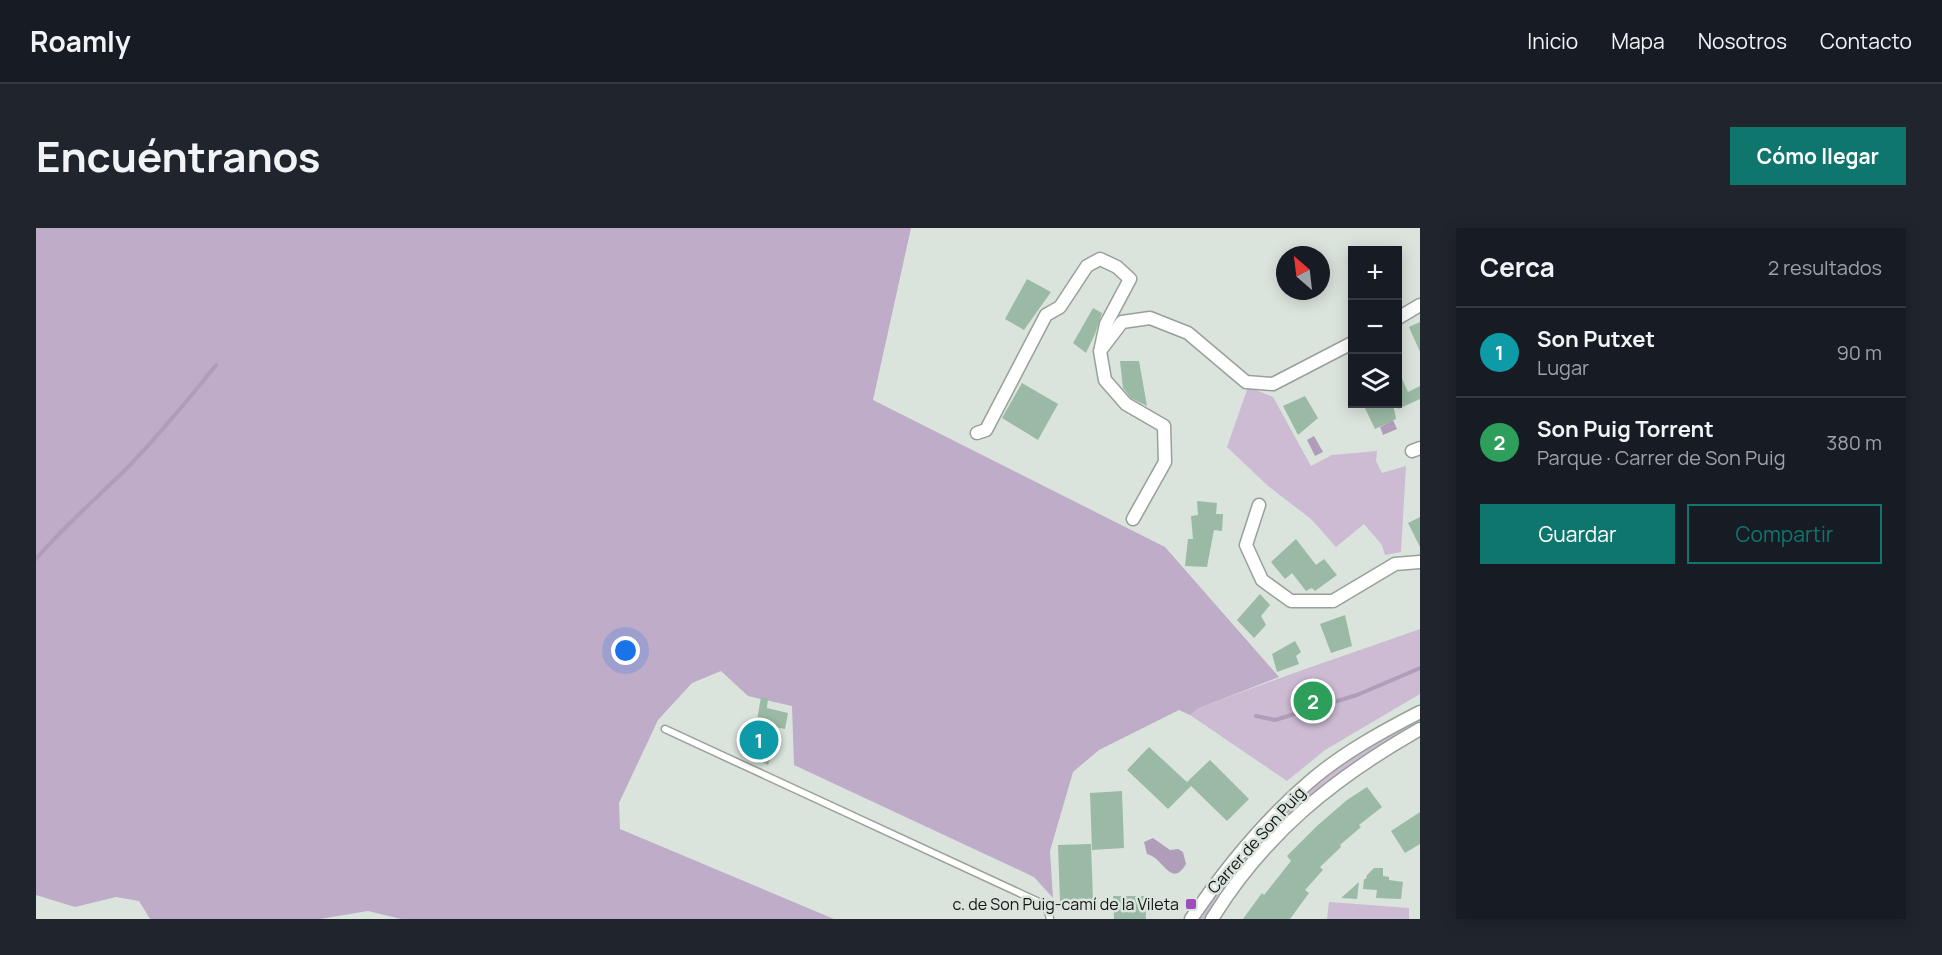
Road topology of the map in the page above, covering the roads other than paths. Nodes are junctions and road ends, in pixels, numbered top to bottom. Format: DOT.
graph roads {
  1 [pos="1420,305"];
  2 [pos="1402,316"];
  3 [pos="1348,346"];
  4 [pos="1101,351"];
  5 [pos="977,433"];
  6 [pos="1259,506"];
  7 [pos="1132,519"];
  8 [pos="1420,562"];
  9 [pos="1420,712"];
  10 [pos="666,729"];
  11 [pos="1420,729"];
  12 [pos="1050,919"];
  13 [pos="1191,919"];
  14 [pos="1212,919"];
  1 -- 2 [label="street"];
  3 -- 4 [label="street"];
  4 -- 5 [label="street"];
  4 -- 7 [label="street"];
  6 -- 8 [label="street"];
  9 -- 13 [label="street, Carrer de Son Puig"];
  10 -- 12 [label="lane"];
  11 -- 14 [label="street, Carrer de Son Puig"];
}
